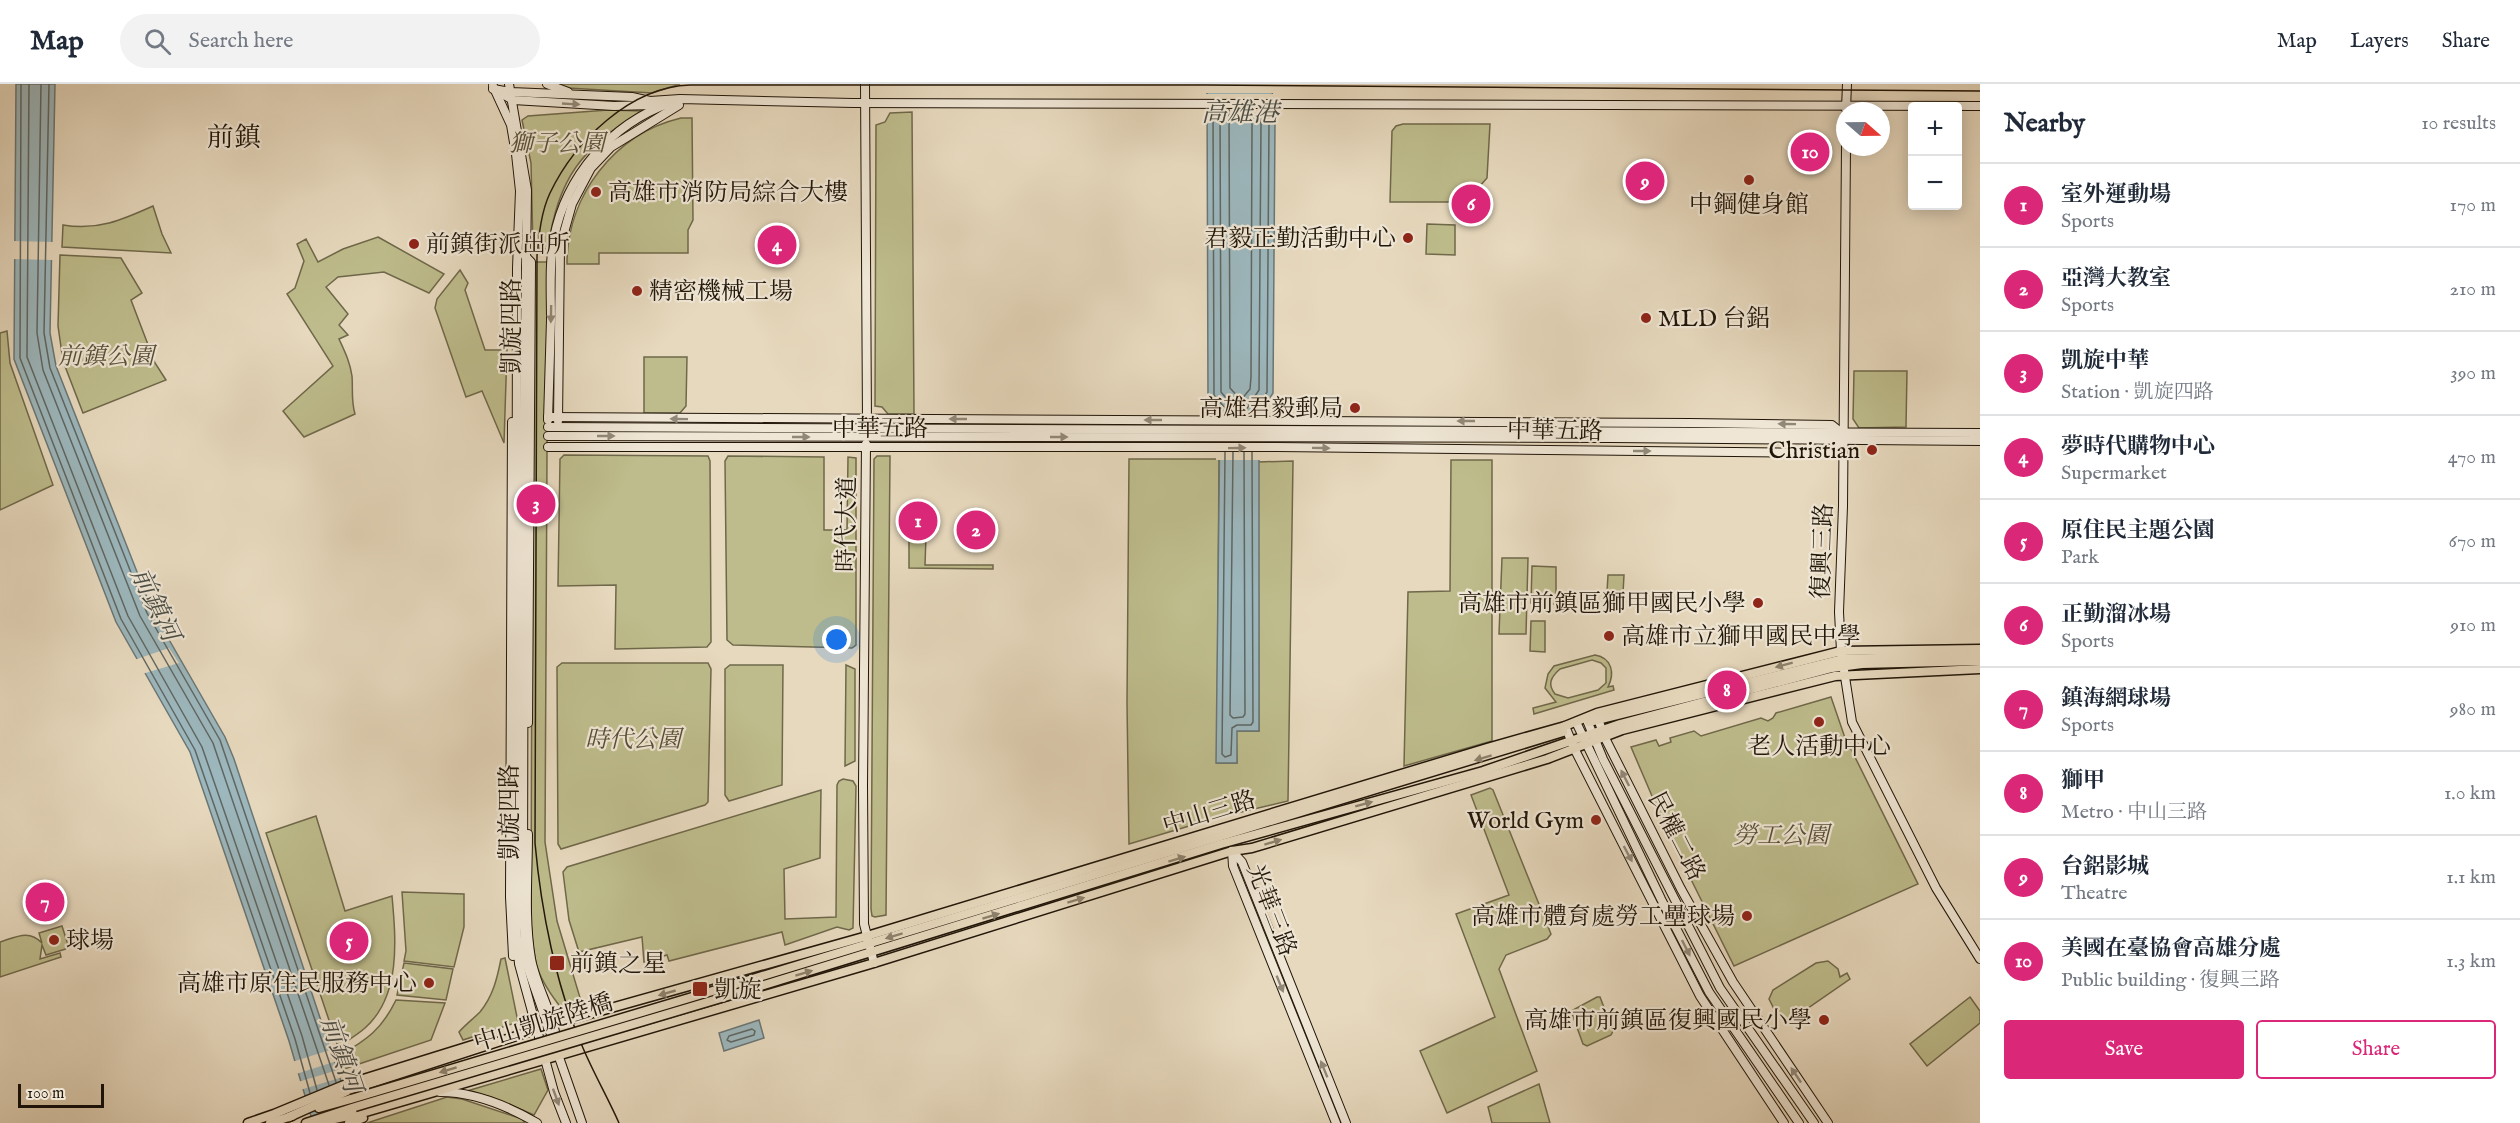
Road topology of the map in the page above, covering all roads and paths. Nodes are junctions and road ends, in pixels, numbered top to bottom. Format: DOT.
graph roads {
  1 [pos="547,84"];
  2 [pos="865,84"];
  3 [pos="1847,84"];
  4 [pos="493,86"];
  5 [pos="511,92"];
  6 [pos="581,96"];
  7 [pos="680,102"];
  8 [pos="1846,102"];
  9 [pos="865,103"];
  10 [pos="664,105"];
  11 [pos="1980,106"];
  12 [pos="1890,108"];
  13 [pos="1836,109"];
  14 [pos="1846,156"];
  15 [pos="521,257"];
  16 [pos="548,417"];
  17 [pos="558,417"];
  18 [pos="1026,419"];
  19 [pos="548,427"];
  20 [pos="558,427"];
  21 [pos="867,428"];
  22 [pos="1027,433"];
  23 [pos="1980,433"];
  24 [pos="552,436"];
  25 [pos="1843,437"];
  26 [pos="1980,441"];
  27 [pos="551,447"];
  28 [pos="866,447"];
  29 [pos="1980,649"];
  30 [pos="1980,655"];
  31 [pos="1980,661"];
  32 [pos="1843,663"];
  33 [pos="1980,669"];
  34 [pos="1598,716"];
  35 [pos="1587,721"];
  36 [pos="1577,724"];
  37 [pos="1566,729"];
  38 [pos="1603,733"];
  39 [pos="1588,740"];
  40 [pos="1573,746"];
  41 [pos="1232,851"];
  42 [pos="868,945"];
  43 [pos="1980,959"];
  44 [pos="874,963"];
  45 [pos="747,986"];
  46 [pos="551,1025"];
  47 [pos="536,1026"];
  48 [pos="559,1055"];
  49 [pos="544,1059"];
  50 [pos="432,1092"];
  51 [pos="446,1092"];
  52 [pos="308,1106"];
  53 [pos="351,1106"];
  54 [pos="311,1122"];
  55 [pos="248,1123"];
  56 [pos="270,1123"];
  57 [pos="537,1123"];
  58 [pos="566,1123"];
  59 [pos="582,1123"];
  60 [pos="1336,1123"];
  61 [pos="1346,1123"];
  62 [pos="1784,1123"];
  63 [pos="1799,1123"];
  64 [pos="1814,1123"];
  65 [pos="1828,1123"];
  1 -- 6 [label="street"];
  2 -- 9 [label="street, 時代大道"];
  3 -- 8 [label="street"];
  4 -- 5 [label="street"];
  4 -- 15 [label="street"];
  5 -- 6 [label="street"];
  5 -- 10 [label="street, one-way"];
  5 -- 15 [label="street"];
  6 -- 7 [label="street"];
  7 -- 9 [label="street"];
  7 -- 10 [label="street, 凱旋四路"];
  7 -- 17 [label="street, 凱旋四路"];
  9 -- 13 [label="street"];
  9 -- 21 [label="street, 時代大道"];
  10 -- 16 [label="street, 凱旋四路, one-way"];
  11 -- 12 [label="street"];
  14 -- 25 [label="street, 復興三路"];
  15 -- 46 [label="street, 凱旋四路"];
  15 -- 47 [label="street, 凱旋四路"];
  16 -- 17 [label="street, 中華五路"];
  16 -- 19 [label="street, 凱旋四路"];
  17 -- 20 [label="street, 凱旋四路"];
  21 -- 17 [label="street, 中華五路, one-way"];
  18 -- 21 [label="street, 中華五路, one-way"];
  18 -- 22 [label="street"];
  25 -- 18 [label="street, 中華五路, one-way"];
  19 -- 20 [label="street, 中華五路"];
  19 -- 24 [label="street, 凱旋四路"];
  20 -- 21 [label="street, 中華五路"];
  20 -- 24 [label="street, 凱旋四路"];
  21 -- 22 [label="street, 中華五路"];
  24 -- 21 [label="street, 中華五路, one-way"];
  21 -- 28 [label="street, 時代大道"];
  22 -- 25 [label="street, 中華五路"];
  23 -- 25 [label="street, 中華五路"];
  24 -- 27 [label="street, 凱旋四路"];
  25 -- 26 [label="street, 中華五路"];
  28 -- 25 [label="street, 中華五路, one-way"];
  25 -- 32 [label="street, 復興三路"];
  27 -- 28 [label="street, 中華五路"];
  28 -- 42 [label="street, 時代大道"];
  29 -- 32 [label="main road"];
  30 -- 32 [label="main road"];
  31 -- 32 [label="main road"];
  32 -- 33 [label="main road"];
  32 -- 34 [label="main road, 中山三路, one-way"];
  32 -- 38 [label="main road, 中山三路"];
  32 -- 43 [label="street, 復興三路"];
  34 -- 35 [label="main road, 中山三路"];
  34 -- 38 [label="street, 民權二路"];
  35 -- 36 [label="main road, 中山三路"];
  35 -- 39 [label="street, 民權二路"];
  36 -- 37 [label="main road, 中山三路"];
  36 -- 39 [label="street, 民權二路"];
  37 -- 40 [label="street"];
  37 -- 42 [label="main road, 中山三路, one-way"];
  38 -- 39 [label="main road, 中山三路"];
  65 -- 38 [label="street, 民權二路, one-way"];
  39 -- 40 [label="main road, 中山三路"];
  39 -- 63 [label="street, 民權二路, one-way"];
  39 -- 64 [label="street, 民權二路"];
  41 -- 40 [label="main road, 中山三路, one-way"];
  42 -- 40 [label="main road, 中山三路, one-way"];
  40 -- 62 [label="street, one-way"];
  44 -- 41 [label="main road, 中山三路, one-way"];
  41 -- 60 [label="street, 光華三路, one-way"];
  61 -- 41 [label="street, 光華三路, one-way"];
  42 -- 44 [label="street, 時代大道"];
  42 -- 45 [label="main road, 中山三路"];
  42 -- 46 [label="main road, 中山三路, one-way"];
  44 -- 48 [label="main road, 中山三路"];
  45 -- 53 [label="main road, 中山凱旋陸橋, bridge"];
  46 -- 47 [label="main road, 中山三路"];
  46 -- 48 [label="street, 凱旋四路"];
  47 -- 49 [label="street, 凱旋四路"];
  47 -- 53 [label="main road, 中山三路"];
  48 -- 49 [label="main road, 中山三路"];
  48 -- 59 [label="street, 凱旋四路"];
  49 -- 50 [label="main road"];
  49 -- 51 [label="main road"];
  49 -- 58 [label="street, 凱旋四路, one-way"];
  50 -- 51 [label="street"];
  50 -- 53 [label="main road"];
  51 -- 53 [label="main road"];
  51 -- 57 [label="street"];
  52 -- 53 [label="main road"];
  52 -- 53 [label="main road"];
  52 -- 55 [label="main road"];
  52 -- 56 [label="main road"];
  53 -- 54 [label="main road"];
}
